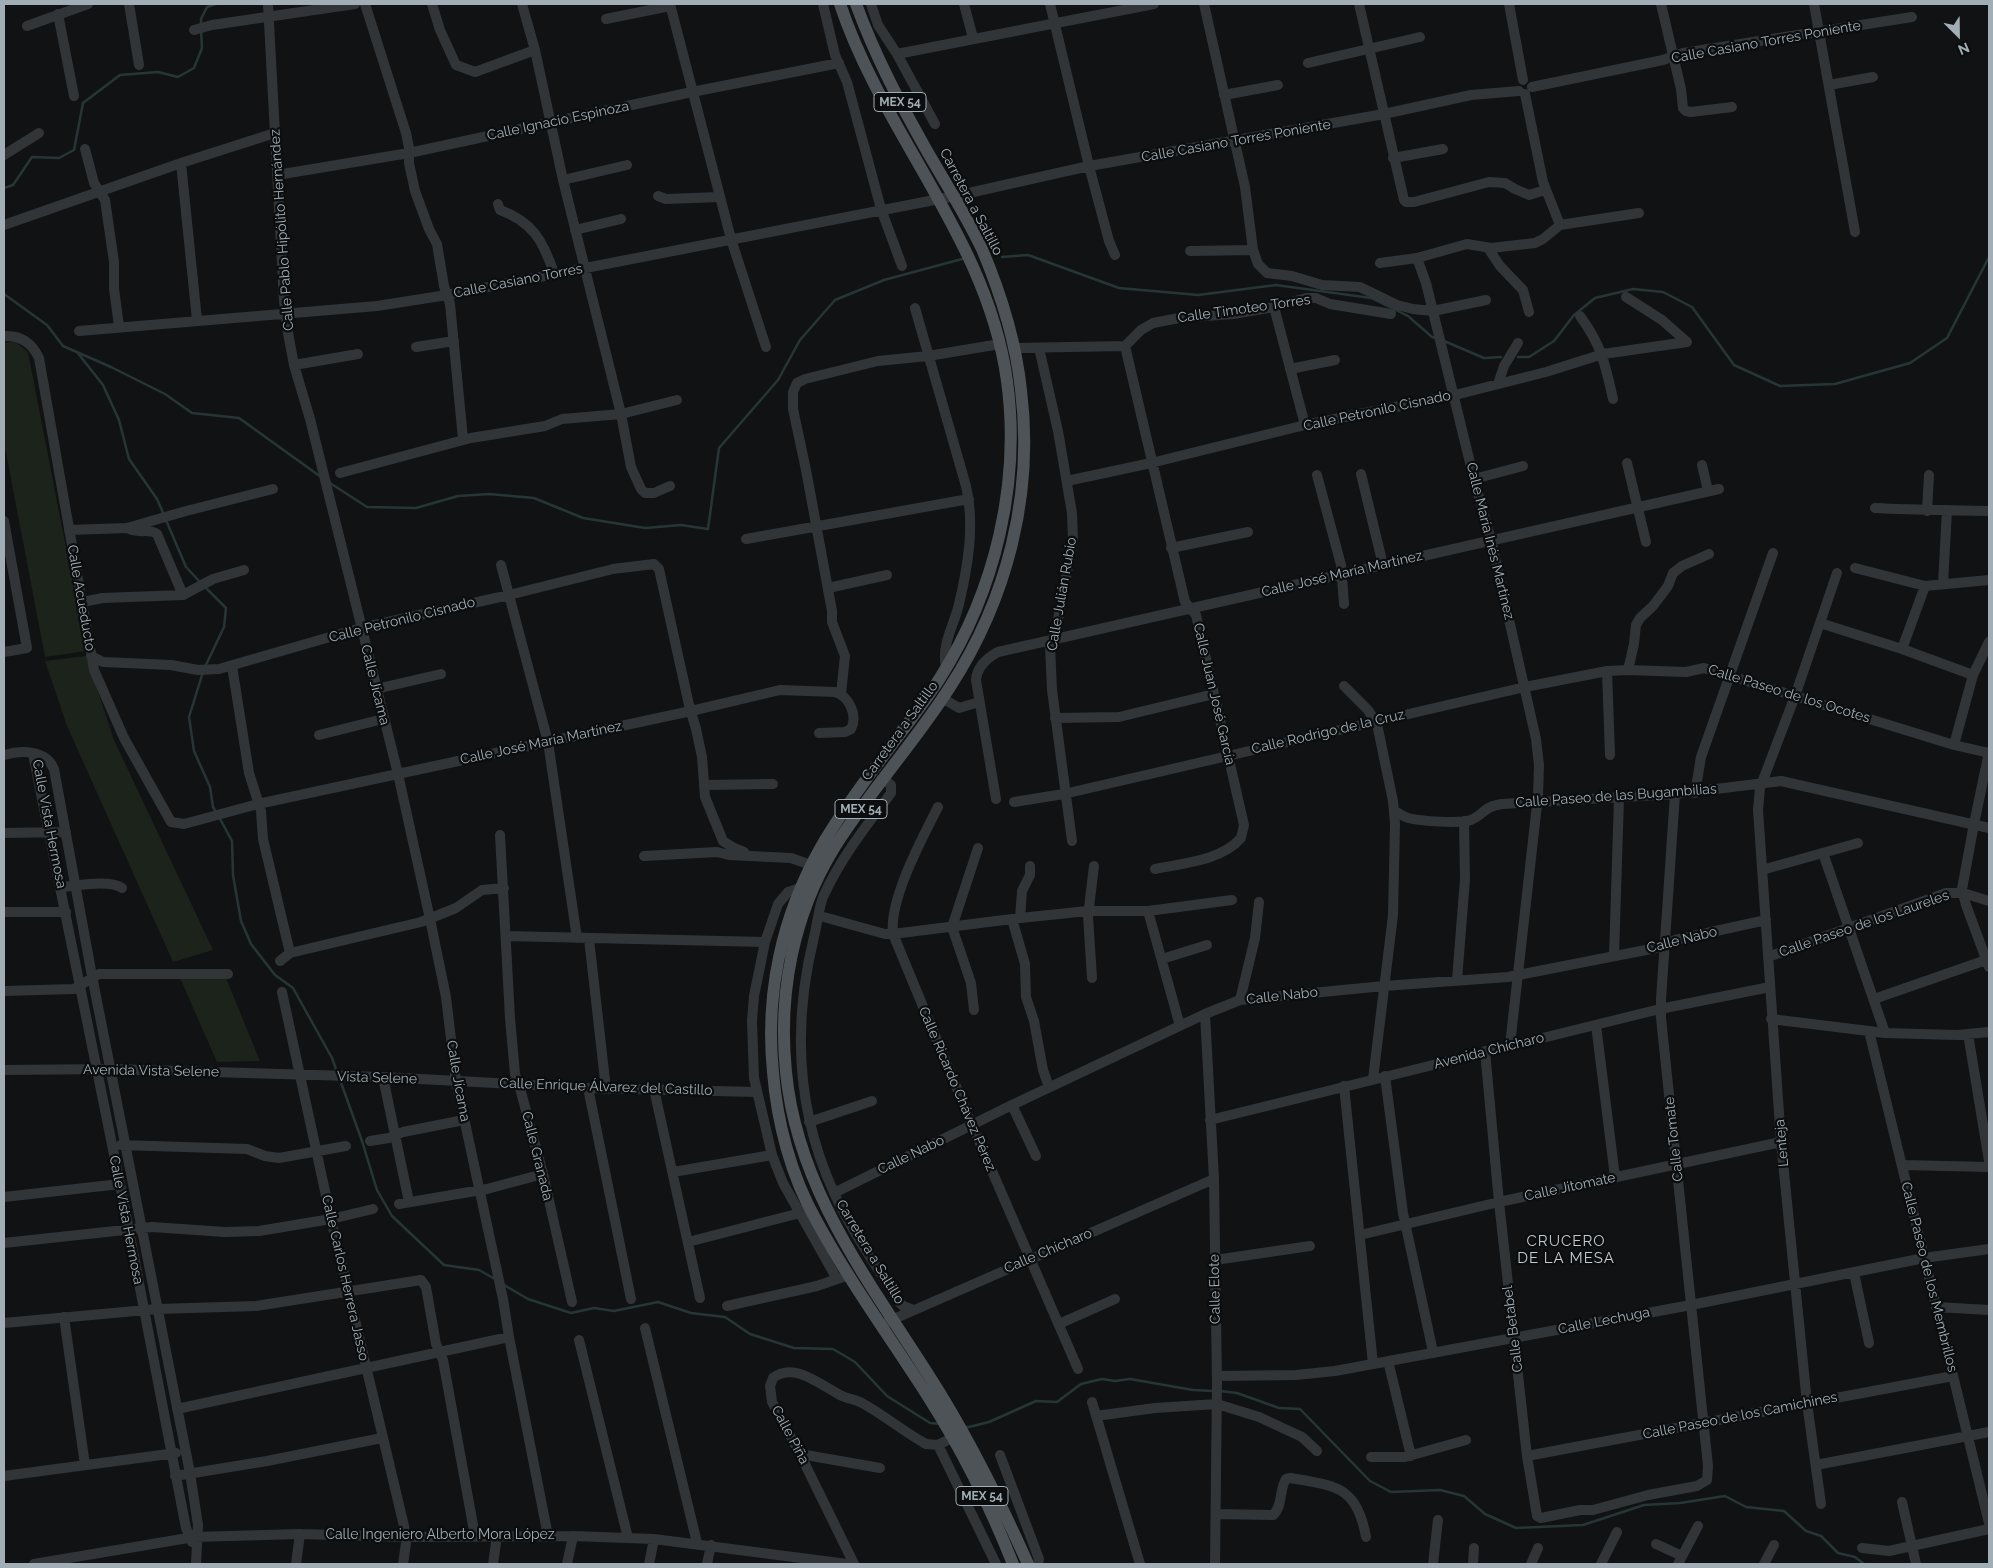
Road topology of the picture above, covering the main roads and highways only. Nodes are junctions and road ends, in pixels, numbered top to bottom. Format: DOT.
graph roads {
  1 [pos="840,4"];
  2 [pos="856,4"];
  3 [pos="887,1322"];
  4 [pos="955,1435"];
  5 [pos="1014,1564"];
  6 [pos="1028,1564"];
  1 -- 3 [label="main road, Carretera a Saltillo / MEX 54"];
  2 -- 3 [label="main road, Carretera a Saltillo / MEX 54"];
  3 -- 4 [label="main road, Carretera a Saltillo / MEX 54"];
  3 -- 4 [label="main road, Carretera a Saltillo / MEX 54"];
  4 -- 5 [label="main road, Carretera a Saltillo / MEX 54"];
  4 -- 6 [label="main road, Carretera a Saltillo / MEX 54"];
}
